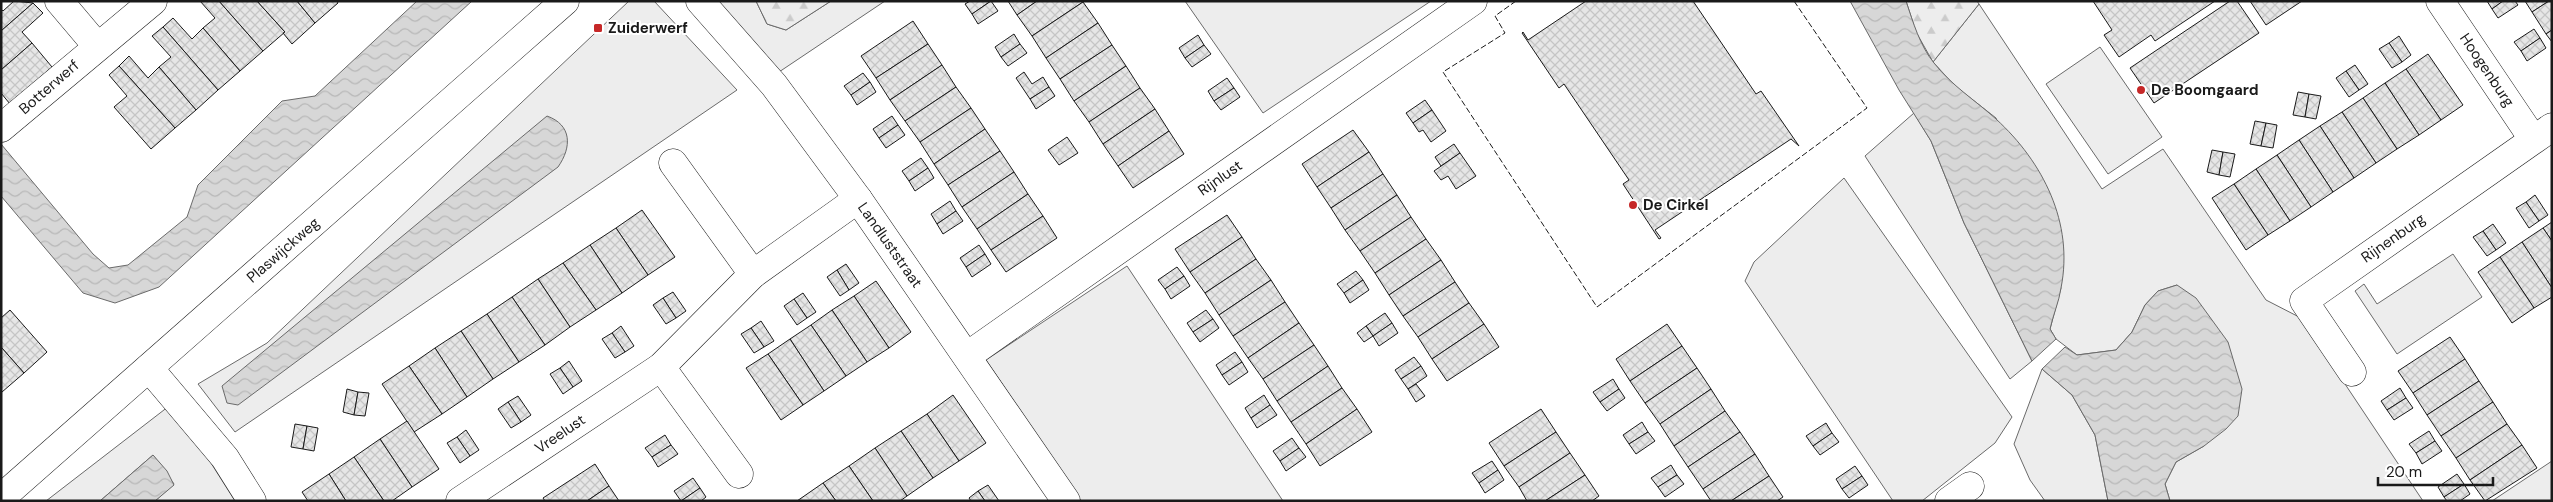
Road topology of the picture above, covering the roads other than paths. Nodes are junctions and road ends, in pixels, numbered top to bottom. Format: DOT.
graph roads {
  1 [pos="59,1"];
  2 [pos="153,1"];
  3 [pos="565,1"];
  4 [pos="700,1"];
  5 [pos="1474,1"];
  6 [pos="2440,1"];
  7 [pos="97,46"];
  8 [pos="1,128"];
  9 [pos="2543,133"];
  10 [pos="673,163"];
  11 [pos="858,199"];
  12 [pos="753,274"];
  13 [pos="967,356"];
  14 [pos="661,367"];
  15 [pos="149,368"];
  16 [pos="2352,372"];
  17 [pos="739,474"];
  18 [pos="1,498"];
  19 [pos="252,501"];
  20 [pos="460,501"];
  21 [pos="1066,501"];
  1 -- 7 [label="street"];
  2 -- 7 [label="street, Botterwerf"];
  3 -- 15 [label="street, Plaswijckweg"];
  4 -- 11 [label="street, Landluststraat"];
  5 -- 13 [label="street, Rijnlust"];
  6 -- 9 [label="street, Hoogenburg"];
  7 -- 8 [label="street, Botterwerf"];
  9 -- 16 [label="street, Rijnenburg"];
  10 -- 12 [label="street"];
  11 -- 12 [label="street, Vreelust"];
  11 -- 13 [label="street, Landluststraat"];
  12 -- 14 [label="street, Vreelust"];
  13 -- 21 [label="street, Landluststraat"];
  14 -- 17 [label="street"];
  14 -- 20 [label="street, Vreelust"];
  15 -- 18 [label="street, Plaswijckweg"];
  15 -- 19 [label="street"];
}
